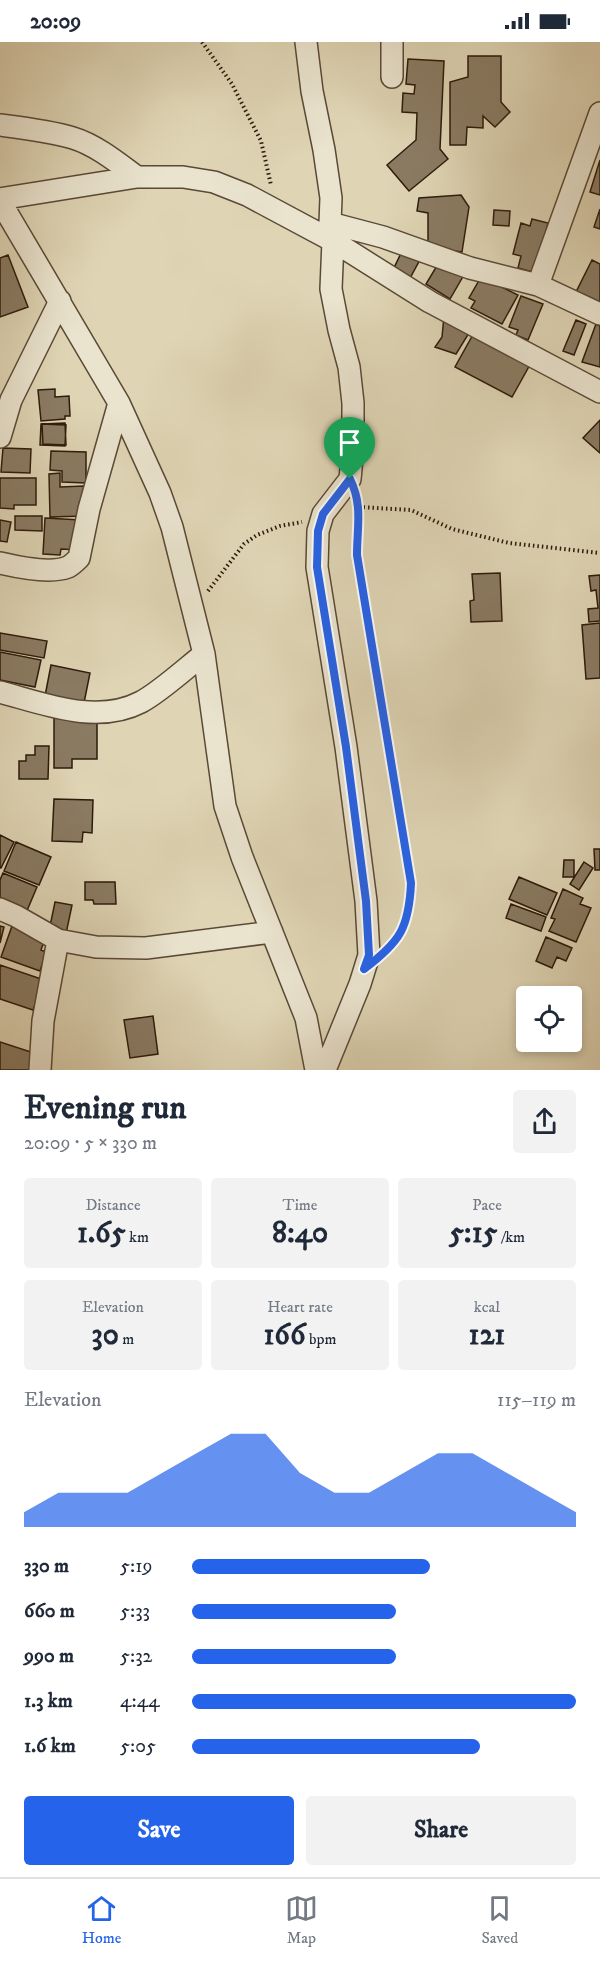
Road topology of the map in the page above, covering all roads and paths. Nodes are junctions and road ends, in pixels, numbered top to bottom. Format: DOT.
graph roads {
  1 [pos="202,42"];
  2 [pos="306,42"];
  3 [pos="392,42"];
  4 [pos="392,78"];
  5 [pos="600,113"];
  6 [pos="0,125"];
  7 [pos="137,177"];
  8 [pos="0,200"];
  9 [pos="275,209"];
  10 [pos="332,232"];
  11 [pos="538,285"];
  12 [pos="60,301"];
  13 [pos="600,314"];
  14 [pos="600,392"];
  15 [pos="6,400"];
  16 [pos="119,403"];
  17 [pos="0,437"];
  18 [pos="350,479"];
  19 [pos="359,507"];
  20 [pos="323,514"];
  21 [pos="600,553"];
  22 [pos="0,563"];
  23 [pos="193,610"];
  24 [pos="204,654"];
  25 [pos="0,692"];
  26 [pos="0,909"];
  27 [pos="272,932"];
  28 [pos="58,940"];
  29 [pos="364,969"];
  30 [pos="40,1070"];
  31 [pos="316,1070"];
  32 [pos="325,1070"];
  1 -- 9 [label="path"];
  2 -- 10 [label="street"];
  3 -- 4 [label="street"];
  5 -- 11 [label="street"];
  6 -- 7 [label="street"];
  7 -- 8 [label="street"];
  7 -- 9 [label="street"];
  8 -- 12 [label="street"];
  9 -- 10 [label="street"];
  10 -- 11 [label="street"];
  10 -- 14 [label="street"];
  10 -- 18 [label="street"];
  11 -- 13 [label="street"];
  12 -- 15 [label="street"];
  12 -- 16 [label="street"];
  15 -- 17 [label="street"];
  16 -- 22 [label="street"];
  16 -- 23 [label="street"];
  18 -- 19 [label="path"];
  18 -- 20 [label="street"];
  19 -- 21 [label="path"];
  19 -- 29 [label="path"];
  20 -- 23 [label="path"];
  20 -- 29 [label="street"];
  23 -- 24 [label="street"];
  24 -- 25 [label="street"];
  24 -- 27 [label="street"];
  26 -- 28 [label="street"];
  27 -- 28 [label="street"];
  27 -- 31 [label="street"];
  28 -- 30 [label="street"];
  29 -- 32 [label="street"];
}
